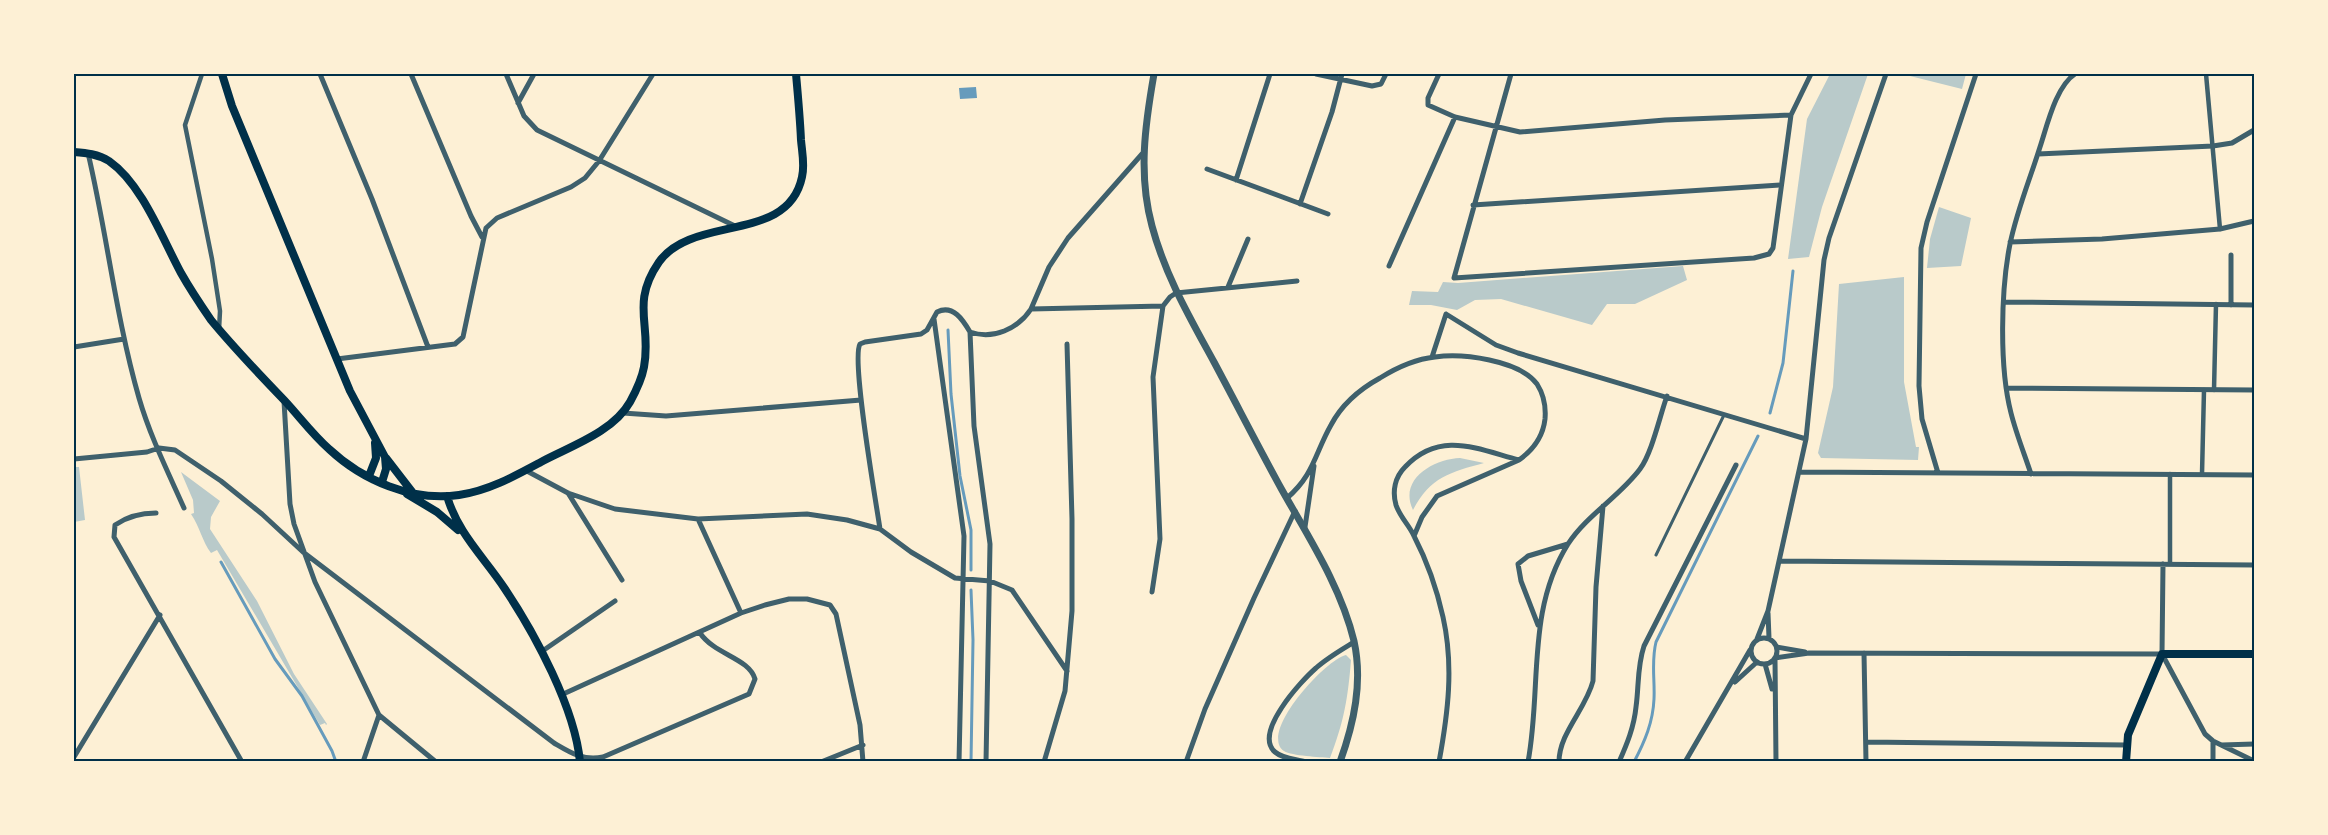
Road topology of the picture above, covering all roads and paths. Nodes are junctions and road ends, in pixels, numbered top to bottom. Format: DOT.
graph roads {
  1 [pos="201,74"];
  2 [pos="222,74"];
  3 [pos="320,74"];
  4 [pos="411,74"];
  5 [pos="506,74"];
  6 [pos="534,74"];
  7 [pos="653,74"];
  8 [pos="796,74"];
  9 [pos="1154,74"];
  10 [pos="1270,74"];
  11 [pos="1316,74"];
  12 [pos="1342,74"];
  13 [pos="1386,74"];
  14 [pos="1438,74"];
  15 [pos="1511,74"];
  16 [pos="1811,74"];
  17 [pos="1886,74"];
  18 [pos="1975,74"];
  19 [pos="2075,74"];
  20 [pos="2206,74"];
  21 [pos="1342,81"];
  22 [pos="518,103"];
  23 [pos="1791,115"];
  24 [pos="1455,117"];
  25 [pos="1495,128"];
  26 [pos="2254,130"];
  27 [pos="2213,146"];
  28 [pos="74,152"];
  29 [pos="88,153"];
  30 [pos="1142,154"];
  31 [pos="2038,154"];
  32 [pos="599,161"];
  33 [pos="1207,169"];
  34 [pos="1236,180"];
  35 [pos="1781,185"];
  36 [pos="1300,204"];
  37 [pos="1473,205"];
  38 [pos="1328,214"];
  39 [pos="2254,221"];
  40 [pos="737,227"];
  41 [pos="2220,230"];
  42 [pos="483,237"];
  43 [pos="1248,239"];
  44 [pos="2010,242"];
  45 [pos="2230,255"];
  46 [pos="1389,266"];
  47 [pos="1296,281"];
  48 [pos="1228,287"];
  49 [pos="1176,293"];
  50 [pos="2004,302"];
  51 [pos="2216,304"];
  52 [pos="2231,305"];
  53 [pos="2254,305"];
  54 [pos="1163,306"];
  55 [pos="1031,309"];
  56 [pos="933,318"];
  57 [pos="219,330"];
  58 [pos="970,332"];
  59 [pos="124,339"];
  60 [pos="1066,344"];
  61 [pos="74,347"];
  62 [pos="428,347"];
  63 [pos="1432,357"];
  64 [pos="337,359"];
  65 [pos="2006,387"];
  66 [pos="2204,390"];
  67 [pos="2214,390"];
  68 [pos="2254,390"];
  69 [pos="1666,396"];
  70 [pos="284,400"];
  71 [pos="861,400"];
  72 [pos="623,413"];
  73 [pos="1725,414"];
  74 [pos="1806,439"];
  75 [pos="375,440"];
  76 [pos="159,448"];
  77 [pos="385,457"];
  78 [pos="74,459"];
  79 [pos="1519,460"];
  80 [pos="1315,464"];
  81 [pos="1736,465"];
  82 [pos="525,470"];
  83 [pos="1799,472"];
  84 [pos="1938,473"];
  85 [pos="2031,474"];
  86 [pos="2170,474"];
  87 [pos="2202,474"];
  88 [pos="369,476"];
  89 [pos="2254,476"];
  90 [pos="382,482"];
  91 [pos="399,489"];
  92 [pos="568,493"];
  93 [pos="414,494"];
  94 [pos="447,496"];
  95 [pos="1287,498"];
  96 [pos="1603,506"];
  97 [pos="184,508"];
  98 [pos="1295,511"];
  99 [pos="156,513"];
  100 [pos="698,519"];
  101 [pos="1305,527"];
  102 [pos="880,529"];
  103 [pos="464,535"];
  104 [pos="1414,536"];
  105 [pos="1568,544"];
  106 [pos="303,552"];
  107 [pos="1656,555"];
  108 [pos="1780,561"];
  109 [pos="2170,563"];
  110 [pos="2163,564"];
  111 [pos="2254,565"];
  112 [pos="622,580"];
  113 [pos="962,580"];
  114 [pos="990,581"];
  115 [pos="1152,592"];
  116 [pos="615,601"];
  117 [pos="1768,611"];
  118 [pos="741,613"];
  119 [pos="160,615"];
  120 [pos="1539,626"];
  121 [pos="700,633"];
  122 [pos="1769,638"];
  123 [pos="1757,639"];
  124 [pos="1354,642"];
  125 [pos="1777,647"];
  126 [pos="1750,650"];
  127 [pos="541,652"];
  128 [pos="1809,653"];
  129 [pos="1864,653"];
  130 [pos="2162,654"];
  131 [pos="2254,654"];
  132 [pos="1775,659"];
  133 [pos="1756,662"];
  134 [pos="1765,664"];
  135 [pos="1067,671"];
  136 [pos="1729,687"];
  137 [pos="1773,693"];
  138 [pos="561,695"];
  139 [pos="379,716"];
  140 [pos="1866,741"];
  141 [pos="2213,741"];
  142 [pos="2254,744"];
  143 [pos="863,745"];
  144 [pos="2126,745"];
  145 [pos="2220,745"];
  146 [pos="74,757"];
  147 [pos="580,760"];
  148 [pos="2254,761"];
  149 [pos="242,762"];
  150 [pos="363,762"];
  151 [pos="436,762"];
  152 [pos="821,762"];
  153 [pos="863,762"];
  154 [pos="959,762"];
  155 [pos="986,762"];
  156 [pos="1044,762"];
  157 [pos="1186,762"];
  158 [pos="1305,762"];
  159 [pos="1340,762"];
  160 [pos="1439,762"];
  161 [pos="1528,762"];
  162 [pos="1559,762"];
  163 [pos="1619,762"];
  164 [pos="1685,762"];
  165 [pos="1776,762"];
  166 [pos="1866,762"];
  167 [pos="2126,762"];
  168 [pos="2213,762"];
  1 -- 57 [label="street"];
  2 -- 64 [label="main road"];
  3 -- 62 [label="street"];
  4 -- 42 [label="street"];
  5 -- 22 [label="street"];
  6 -- 22 [label="street"];
  7 -- 32 [label="street"];
  8 -- 40 [label="main road"];
  9 -- 30 [label="street"];
  10 -- 34 [label="street"];
  11 -- 21 [label="street"];
  12 -- 21 [label="street"];
  13 -- 21 [label="street"];
  14 -- 24 [label="street"];
  15 -- 25 [label="street"];
  16 -- 23 [label="street"];
  17 -- 74 [label="street"];
  18 -- 84 [label="street"];
  19 -- 31 [label="street"];
  20 -- 27 [label="street"];
  21 -- 36 [label="street"];
  22 -- 32 [label="street"];
  23 -- 25 [label="street"];
  23 -- 35 [label="street"];
  24 -- 25 [label="street"];
  24 -- 46 [label="street"];
  25 -- 37 [label="street"];
  26 -- 27 [label="street"];
  27 -- 31 [label="street"];
  27 -- 41 [label="street"];
  28 -- 29 [label="main road"];
  29 -- 57 [label="main road"];
  29 -- 59 [label="street"];
  30 -- 49 [label="street"];
  30 -- 55 [label="street"];
  31 -- 44 [label="street"];
  32 -- 40 [label="street"];
  32 -- 42 [label="street"];
  33 -- 34 [label="street"];
  34 -- 36 [label="street"];
  35 -- 37 [label="street"];
  35 -- 37 [label="street"];
  36 -- 38 [label="street"];
  39 -- 41 [label="street"];
  40 -- 72 [label="main road"];
  41 -- 44 [label="street"];
  42 -- 62 [label="street"];
  43 -- 48 [label="street"];
  44 -- 50 [label="street"];
  45 -- 52 [label="street"];
  47 -- 48 [label="street"];
  48 -- 49 [label="street"];
  49 -- 54 [label="street"];
  49 -- 95 [label="street"];
  50 -- 51 [label="street"];
  50 -- 65 [label="street"];
  51 -- 52 [label="street"];
  51 -- 67 [label="street"];
  52 -- 53 [label="street"];
  54 -- 55 [label="street"];
  54 -- 115 [label="street"];
  55 -- 58 [label="street"];
  56 -- 58 [label="street"];
  56 -- 71 [label="street"];
  56 -- 113 [label="street"];
  57 -- 70 [label="main road"];
  58 -- 114 [label="street"];
  59 -- 61 [label="street"];
  59 -- 76 [label="street"];
  60 -- 135 [label="street"];
  62 -- 64 [label="street"];
  63 -- 69 [label="street"];
  63 -- 79 [label="street"];
  63 -- 80 [label="street"];
  64 -- 75 [label="main road"];
  65 -- 66 [label="street"];
  65 -- 85 [label="street"];
  66 -- 67 [label="street"];
  66 -- 87 [label="street"];
  67 -- 68 [label="street"];
  69 -- 73 [label="street"];
  69 -- 96 [label="street"];
  70 -- 88 [label="main road"];
  70 -- 106 [label="street"];
  71 -- 72 [label="street"];
  71 -- 102 [label="street"];
  72 -- 82 [label="main road"];
  73 -- 74 [label="street"];
  73 -- 107 [label="lane"];
  74 -- 83 [label="street"];
  75 -- 77 [label="main road"];
  75 -- 88 [label="main road"];
  76 -- 78 [label="street"];
  76 -- 97 [label="street"];
  76 -- 106 [label="street"];
  77 -- 90 [label="main road"];
  77 -- 93 [label="main road"];
  79 -- 104 [label="street"];
  79 -- 104 [label="street"];
  80 -- 95 [label="street"];
  80 -- 101 [label="street"];
  81 -- 163 [label="street"];
  82 -- 92 [label="street"];
  82 -- 94 [label="main road"];
  83 -- 84 [label="street"];
  83 -- 108 [label="street"];
  84 -- 85 [label="street"];
  85 -- 86 [label="street"];
  86 -- 87 [label="street"];
  86 -- 109 [label="street"];
  87 -- 89 [label="street"];
  88 -- 90 [label="main road"];
  90 -- 91 [label="main road"];
  91 -- 93 [label="main road"];
  91 -- 103 [label="main road"];
  92 -- 100 [label="street"];
  92 -- 112 [label="street"];
  93 -- 94 [label="main road"];
  94 -- 103 [label="main road"];
  95 -- 98 [label="street"];
  96 -- 105 [label="street"];
  96 -- 162 [label="street"];
  98 -- 101 [label="street"];
  98 -- 157 [label="street"];
  99 -- 119 [label="street"];
  100 -- 102 [label="street"];
  100 -- 118 [label="street"];
  101 -- 124 [label="street"];
  102 -- 113 [label="street"];
  103 -- 127 [label="main road"];
  104 -- 160 [label="street"];
  105 -- 120 [label="street"];
  105 -- 120 [label="street"];
  106 -- 139 [label="street"];
  106 -- 147 [label="street"];
  108 -- 110 [label="street"];
  108 -- 117 [label="street"];
  109 -- 110 [label="street"];
  109 -- 111 [label="street"];
  110 -- 130 [label="street"];
  113 -- 114 [label="street"];
  113 -- 154 [label="street"];
  114 -- 135 [label="street"];
  114 -- 155 [label="street"];
  116 -- 127 [label="street"];
  117 -- 122 [label="street"];
  117 -- 123 [label="street"];
  118 -- 121 [label="street"];
  118 -- 143 [label="street"];
  119 -- 146 [label="street"];
  119 -- 149 [label="street"];
  120 -- 161 [label="street"];
  121 -- 138 [label="street"];
  121 -- 147 [label="street"];
  122 -- 123 [label="street"];
  122 -- 125 [label="street"];
  123 -- 126 [label="street"];
  124 -- 158 [label="street"];
  124 -- 159 [label="street"];
  125 -- 128 [label="street"];
  125 -- 132 [label="street"];
  126 -- 133 [label="street"];
  126 -- 136 [label="street"];
  127 -- 138 [label="main road"];
  128 -- 129 [label="street"];
  128 -- 132 [label="street"];
  129 -- 130 [label="street"];
  129 -- 140 [label="street"];
  130 -- 131 [label="main road"];
  130 -- 141 [label="street"];
  130 -- 144 [label="main road"];
  132 -- 134 [label="street"];
  132 -- 137 [label="street"];
  133 -- 134 [label="street"];
  133 -- 136 [label="street"];
  134 -- 137 [label="street"];
  135 -- 156 [label="street"];
  136 -- 164 [label="street"];
  137 -- 165 [label="street"];
  138 -- 147 [label="main road"];
  139 -- 150 [label="street"];
  139 -- 151 [label="street"];
  140 -- 144 [label="street"];
  140 -- 166 [label="street"];
  141 -- 145 [label="street"];
  141 -- 168 [label="street"];
  142 -- 145 [label="street"];
  143 -- 152 [label="street"];
  143 -- 153 [label="street"];
  144 -- 167 [label="main road"];
  145 -- 148 [label="street"];
}
